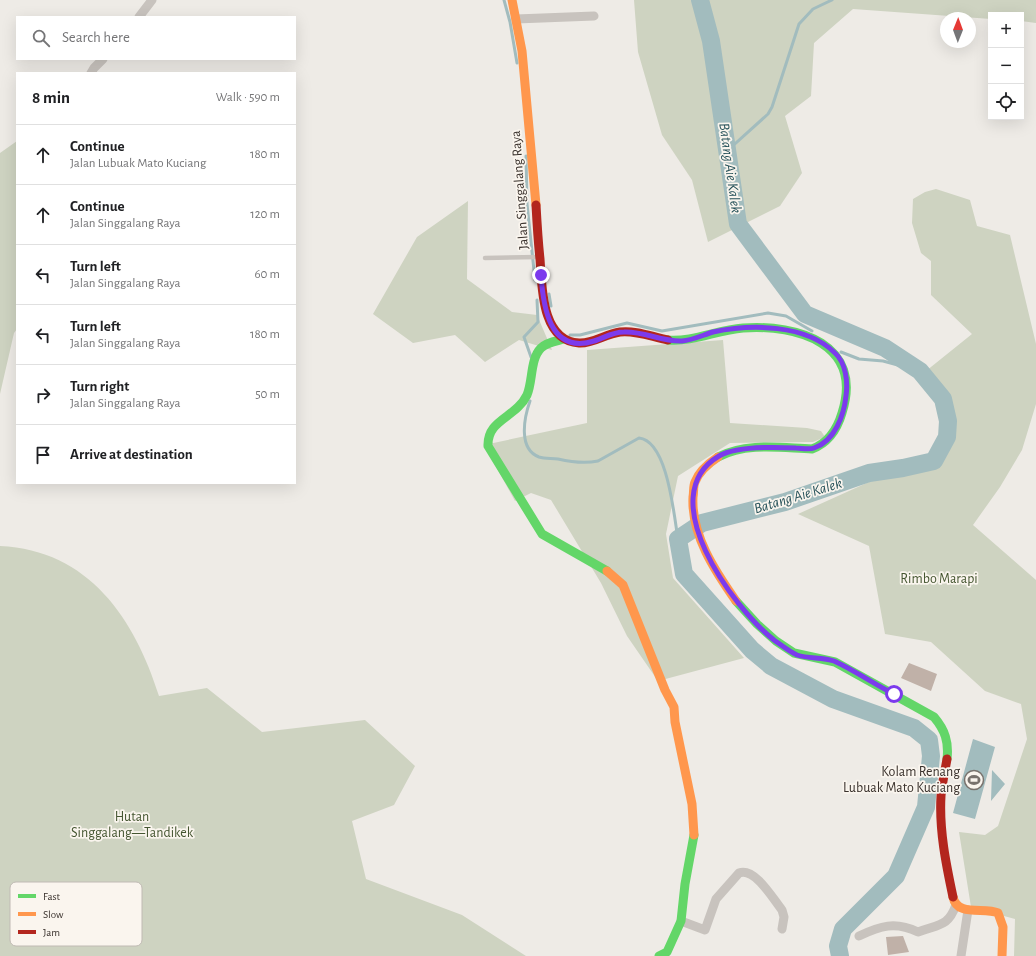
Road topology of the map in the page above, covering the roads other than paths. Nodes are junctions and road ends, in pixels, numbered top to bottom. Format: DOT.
graph roads {
  1 [pos="152,0"];
  2 [pos="512,0"];
  3 [pos="140,16"];
  4 [pos="594,16"];
  5 [pos="516,19"];
  6 [pos="103,60"];
  7 [pos="92,72"];
  8 [pos="539,257"];
  9 [pos="485,258"];
  10 [pos="564,339"];
  11 [pos="956,905"];
  12 [pos="968,910"];
  13 [pos="681,921"];
  14 [pos="782,929"];
  15 [pos="859,936"];
  16 [pos="659,956"];
  17 [pos="961,956"];
  18 [pos="1002,956"];
  1 -- 3 [label="street"];
  2 -- 5 [label="street, Jalan Singgalang Raya"];
  4 -- 5 [label="street"];
  5 -- 8 [label="street, Jalan Singgalang Raya"];
  6 -- 7 [label="street"];
  8 -- 9 [label="lane"];
  8 -- 10 [label="street, Jalan Singgalang Raya"];
  10 -- 11 [label="street"];
  10 -- 13 [label="street"];
  11 -- 12 [label="street"];
  11 -- 15 [label="street"];
  12 -- 17 [label="street"];
  12 -- 18 [label="street"];
  13 -- 14 [label="street"];
  13 -- 16 [label="street"];
}
